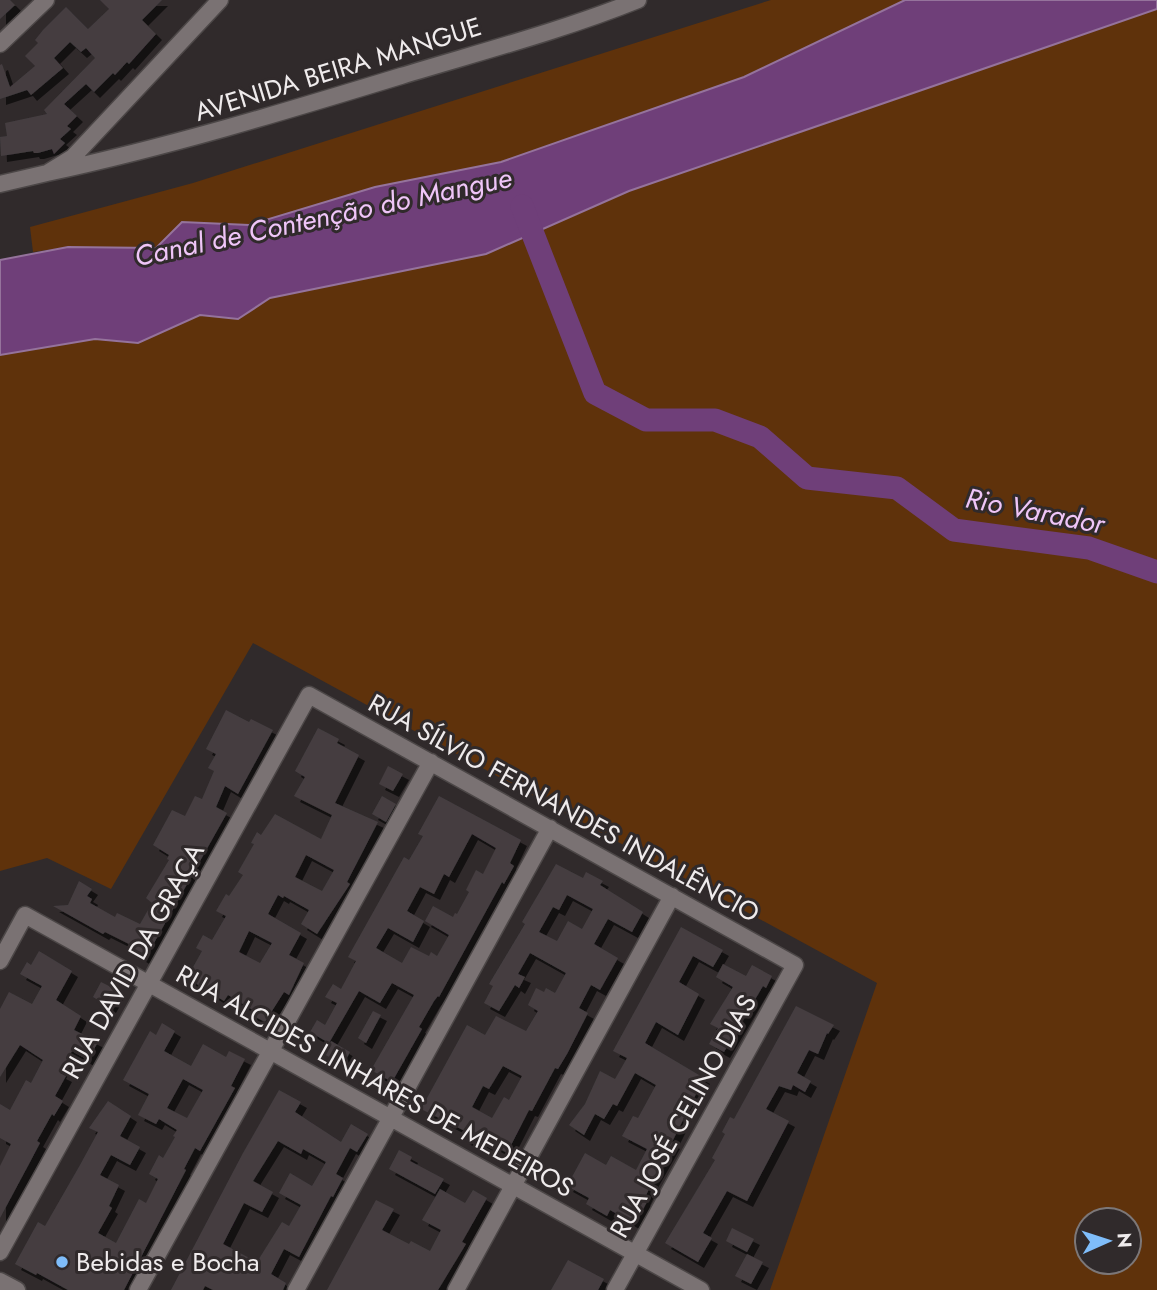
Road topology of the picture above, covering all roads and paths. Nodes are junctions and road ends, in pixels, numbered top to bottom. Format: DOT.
graph roads {
  1 [pos="47,0"];
  2 [pos="220,0"];
  3 [pos="638,0"];
  4 [pos="0,44"];
  5 [pos="47,173"];
  6 [pos="0,184"];
  7 [pos="309,695"];
  8 [pos="431,762"];
  9 [pos="550,828"];
  10 [pos="672,896"];
  11 [pos="0,961"];
  12 [pos="794,965"];
  13 [pos="149,984"];
  14 [pos="270,1051"];
  15 [pos="390,1118"];
  16 [pos="513,1186"];
  17 [pos="0,1252"];
  18 [pos="635,1254"];
  19 [pos="0,1281"];
  20 [pos="17,1290"];
  21 [pos="138,1290"];
  22 [pos="296,1290"];
  23 [pos="456,1290"];
  24 [pos="615,1290"];
  25 [pos="701,1290"];
  1 -- 4 [label="street"];
  2 -- 5 [label="street"];
  3 -- 5 [label="street, AVENIDA BEIRA MANGUE"];
  5 -- 6 [label="street, AVENIDA BEIRA MANGUE"];
  7 -- 8 [label="street, RUA SÍLVIO FERNANDES INDALÊNCIO"];
  7 -- 13 [label="street, RUA DAVID DA GRAÇA"];
  8 -- 9 [label="street, RUA SÍLVIO FERNANDES INDALÊNCIO"];
  8 -- 14 [label="street"];
  9 -- 10 [label="street, RUA SÍLVIO FERNANDES INDALÊNCIO"];
  9 -- 15 [label="street"];
  10 -- 12 [label="street, RUA SÍLVIO FERNANDES INDALÊNCIO"];
  10 -- 16 [label="street"];
  11 -- 13 [label="street, RUA ALCIDES LINHARES DE MEDEIROS"];
  12 -- 18 [label="street, RUA JOSÉ CELINO DIAS"];
  13 -- 14 [label="street, RUA ALCIDES LINHARES DE MEDEIROS"];
  13 -- 17 [label="street, RUA DAVID DA GRAÇA"];
  14 -- 15 [label="street, RUA ALCIDES LINHARES DE MEDEIROS"];
  14 -- 21 [label="street"];
  15 -- 16 [label="street, RUA ALCIDES LINHARES DE MEDEIROS"];
  15 -- 22 [label="street"];
  16 -- 18 [label="street, RUA ALCIDES LINHARES DE MEDEIROS"];
  16 -- 23 [label="street"];
  18 -- 24 [label="street, RUA JOSÉ CELINO DIAS"];
  18 -- 25 [label="street, RUA ALCIDES LINHARES DE MEDEIROS"];
  19 -- 20 [label="street"];
}
